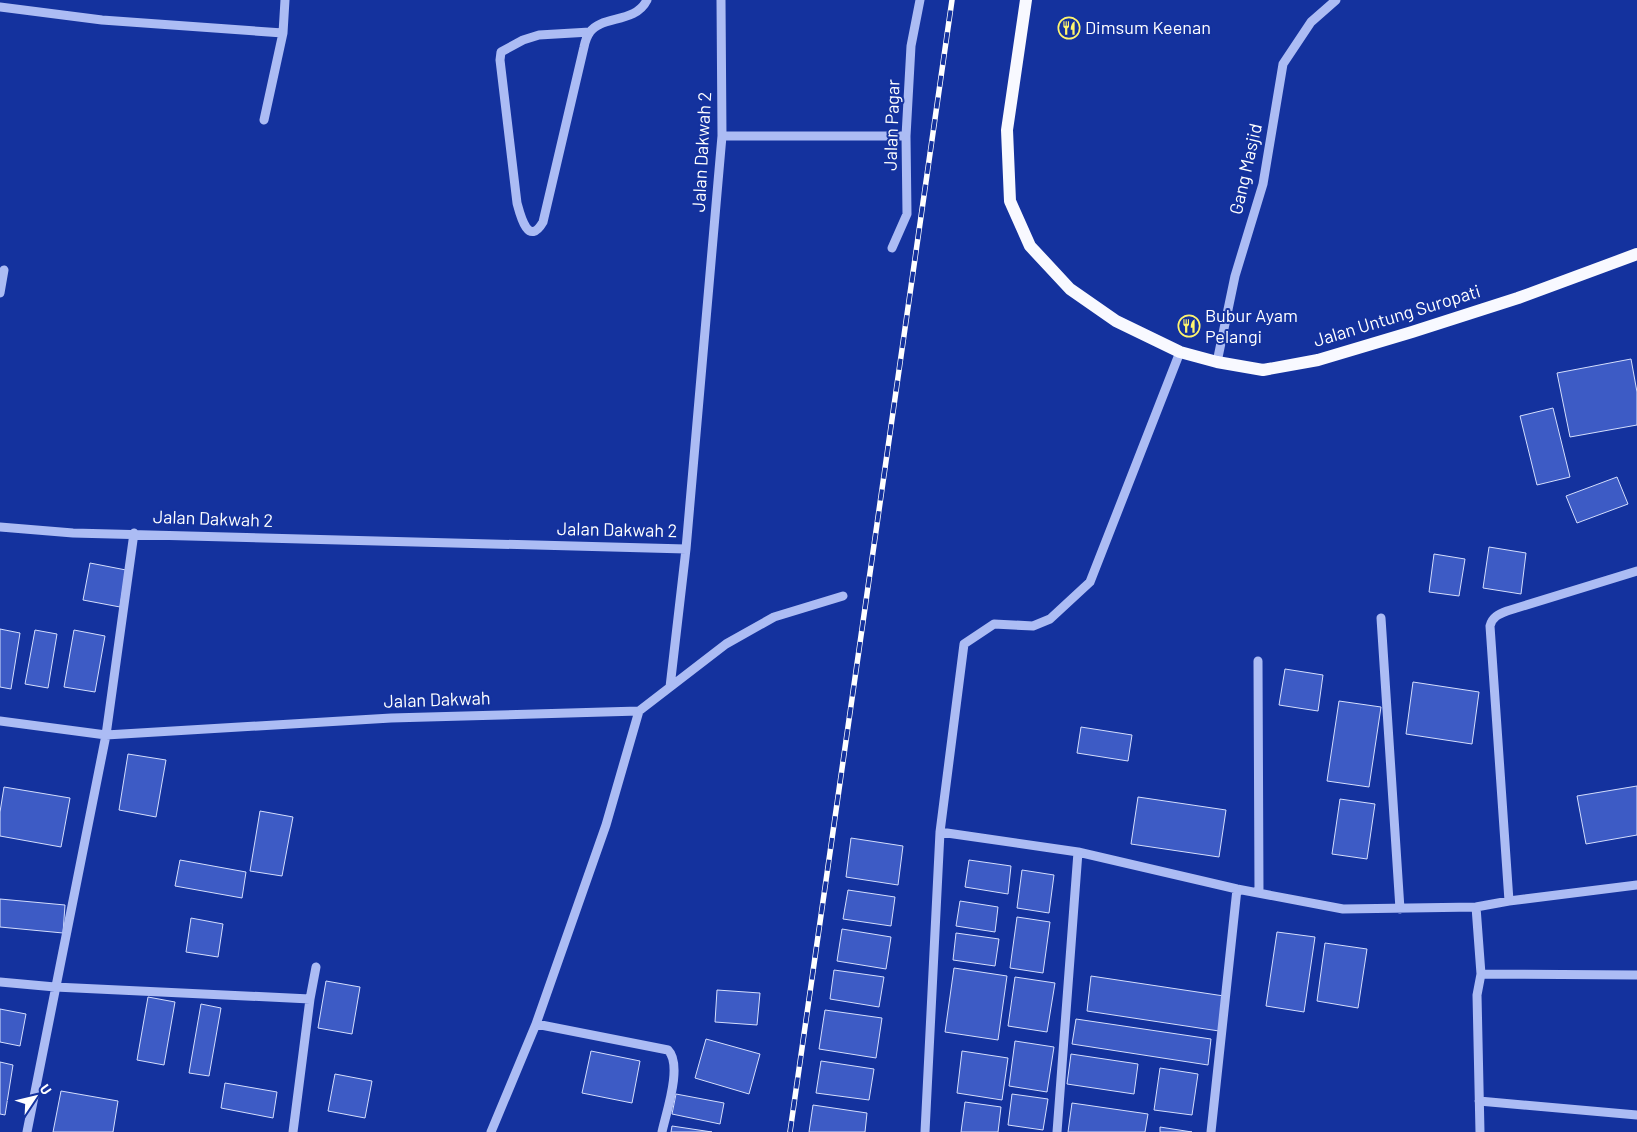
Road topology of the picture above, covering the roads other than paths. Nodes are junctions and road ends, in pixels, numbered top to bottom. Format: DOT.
graph roads {
  1 [pos="285,0"];
  2 [pos="647,0"];
  3 [pos="721,0"];
  4 [pos="920,0"];
  5 [pos="1026,0"];
  6 [pos="1336,0"];
  7 [pos="0,7"];
  8 [pos="590,32"];
  9 [pos="283,33"];
  10 [pos="264,120"];
  11 [pos="722,136"];
  12 [pos="906,136"];
  13 [pos="892,248"];
  14 [pos="1637,254"];
  15 [pos="4,270"];
  16 [pos="0,293"];
  17 [pos="1180,352"];
  18 [pos="1217,362"];
  19 [pos="0,527"];
  20 [pos="134,533"];
  21 [pos="686,549"];
  22 [pos="1637,570"];
  23 [pos="843,596"];
  24 [pos="1382,618"];
  25 [pos="1258,661"];
  26 [pos="670,687"];
  27 [pos="639,711"];
  28 [pos="0,721"];
  29 [pos="106,735"];
  30 [pos="940,832"];
  31 [pos="1078,852"];
  32 [pos="1637,885"];
  33 [pos="1237,890"];
  34 [pos="1259,894"];
  35 [pos="1509,901"];
  36 [pos="1476,907"];
  37 [pos="1400,909"];
  38 [pos="316,967"];
  39 [pos="1481,974"];
  40 [pos="1637,975"];
  41 [pos="0,982"];
  42 [pos="55,987"];
  43 [pos="310,999"];
  44 [pos="536,1024"];
  45 [pos="1479,1101"];
  46 [pos="1637,1115"];
  47 [pos="27,1132"];
  48 [pos="293,1132"];
  49 [pos="491,1132"];
  50 [pos="662,1132"];
  51 [pos="925,1132"];
  52 [pos="1057,1132"];
  53 [pos="1211,1132"];
  54 [pos="1480,1132"];
  1 -- 9 [label="street"];
  2 -- 8 [label="street"];
  3 -- 11 [label="street, Jalan Dakwah 2"];
  4 -- 12 [label="street, Jalan Pagar"];
  5 -- 17 [label="main road, Jalan Untung Suropati"];
  6 -- 18 [label="street, Gang Masjid"];
  7 -- 9 [label="street"];
  8 -- 8 [label="street"];
  9 -- 10 [label="street"];
  11 -- 12 [label="street"];
  11 -- 21 [label="street, Jalan Dakwah 2"];
  12 -- 13 [label="street, Jalan Pagar"];
  14 -- 18 [label="main road, Jalan Untung Suropati"];
  15 -- 16 [label="street"];
  17 -- 18 [label="main road, Jalan Untung Suropati"];
  17 -- 30 [label="street"];
  19 -- 20 [label="street, Jalan Dakwah 2"];
  20 -- 21 [label="street, Jalan Dakwah 2"];
  20 -- 29 [label="street"];
  21 -- 26 [label="street"];
  22 -- 35 [label="street"];
  23 -- 26 [label="street"];
  24 -- 37 [label="street"];
  25 -- 34 [label="street"];
  26 -- 27 [label="street"];
  27 -- 29 [label="street, Jalan Dakwah"];
  27 -- 44 [label="street"];
  28 -- 29 [label="street, Jalan Dakwah"];
  29 -- 42 [label="street"];
  30 -- 31 [label="street"];
  30 -- 51 [label="street"];
  31 -- 33 [label="street"];
  31 -- 52 [label="street"];
  32 -- 35 [label="street"];
  33 -- 34 [label="street"];
  33 -- 53 [label="street"];
  34 -- 37 [label="street"];
  35 -- 36 [label="street"];
  36 -- 37 [label="street"];
  36 -- 39 [label="street"];
  38 -- 43 [label="street"];
  39 -- 40 [label="street"];
  39 -- 45 [label="street"];
  41 -- 42 [label="street"];
  42 -- 43 [label="street"];
  42 -- 47 [label="street"];
  43 -- 48 [label="street"];
  44 -- 49 [label="street"];
  44 -- 50 [label="street"];
  45 -- 46 [label="street"];
  45 -- 54 [label="street"];
}
